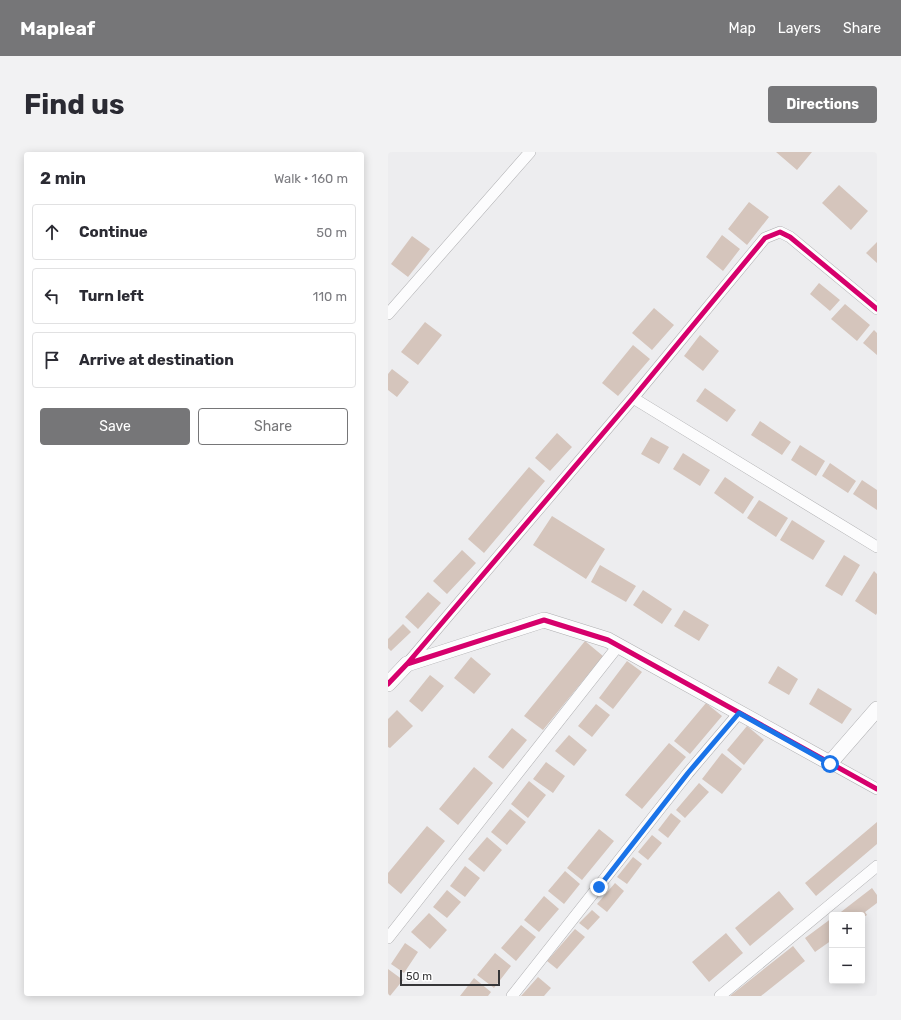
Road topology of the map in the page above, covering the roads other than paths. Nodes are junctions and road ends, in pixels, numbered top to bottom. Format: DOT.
graph roads {
  1 [pos="530,152"];
  2 [pos="877,310"];
  3 [pos="388,314"];
  4 [pos="633,398"];
  5 [pos="877,547"];
  6 [pos="618,646"];
  7 [pos="407,664"];
  8 [pos="388,684"];
  9 [pos="877,709"];
  10 [pos="739,713"];
  11 [pos="830,764"];
  12 [pos="877,789"];
  13 [pos="877,866"];
  14 [pos="388,938"];
  15 [pos="512,996"];
  16 [pos="720,996"];
  1 -- 3 [label="street"];
  2 -- 4 [label="street"];
  4 -- 5 [label="street"];
  4 -- 7 [label="street"];
  6 -- 7 [label="street"];
  6 -- 10 [label="street"];
  6 -- 14 [label="street"];
  7 -- 8 [label="street"];
  9 -- 11 [label="street"];
  10 -- 11 [label="street"];
  10 -- 15 [label="street"];
  11 -- 12 [label="street"];
  13 -- 16 [label="street"];
}
